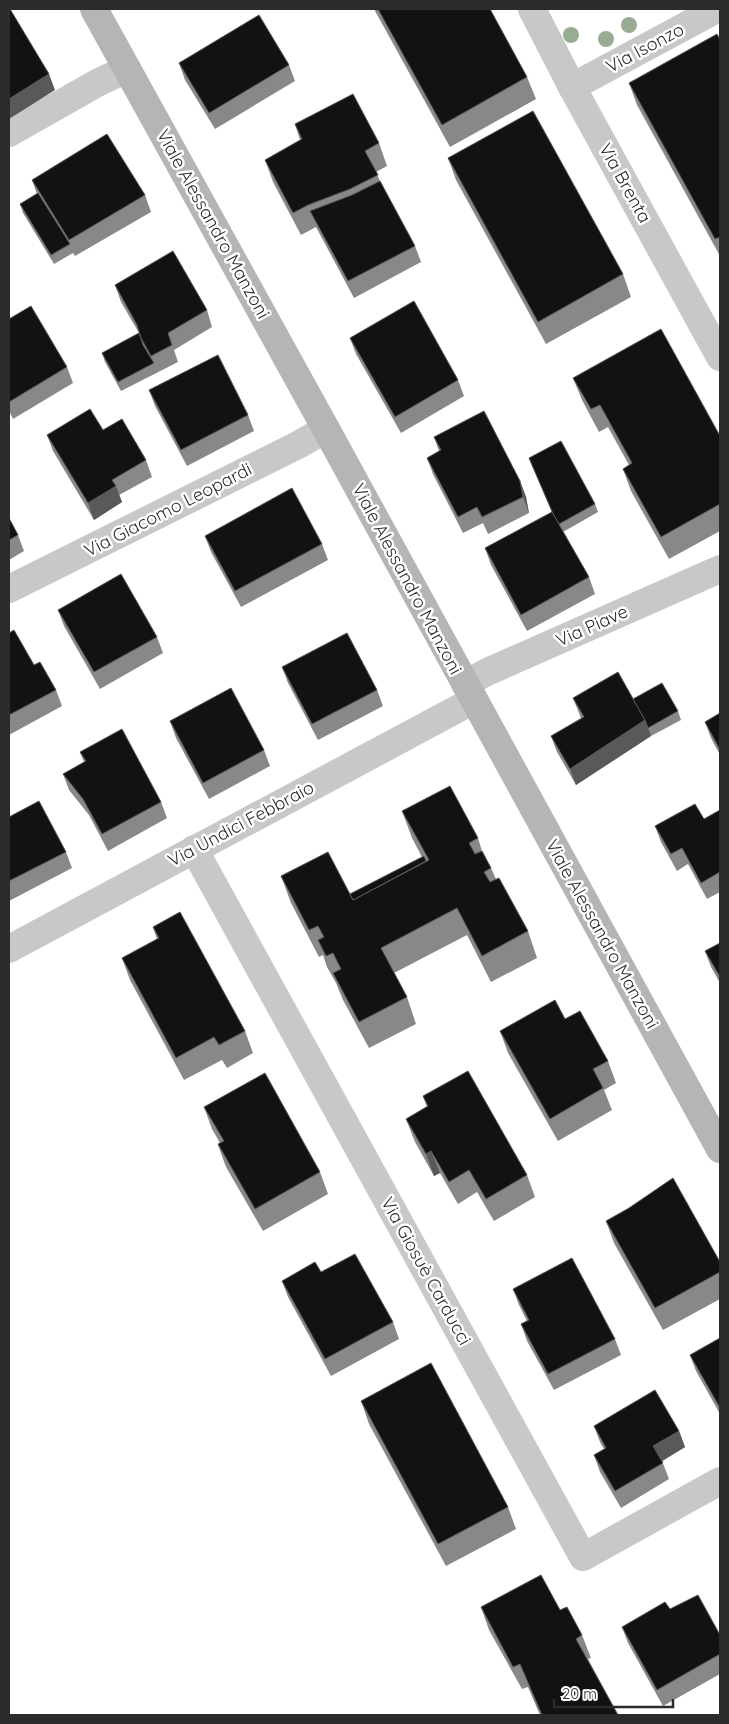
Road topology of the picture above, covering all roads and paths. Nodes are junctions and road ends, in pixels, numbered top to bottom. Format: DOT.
graph roads {
  1 [pos="94,9"];
  2 [pos="532,9"];
  3 [pos="717,9"];
  4 [pos="127,69"];
  5 [pos="572,87"];
  6 [pos="9,133"];
  7 [pos="720,357"];
  8 [pos="326,429"];
  9 [pos="720,569"];
  10 [pos="9,590"];
  11 [pos="469,692"];
  12 [pos="194,849"];
  13 [pos="9,949"];
  14 [pos="720,1150"];
  15 [pos="720,1481"];
  1 -- 4 [label="main road, Viale Alessandro Manzoni"];
  2 -- 5 [label="street, Via Brenta"];
  3 -- 5 [label="street, Via Isonzo"];
  4 -- 6 [label="street"];
  4 -- 8 [label="main road, Viale Alessandro Manzoni"];
  5 -- 7 [label="street, Via Brenta"];
  8 -- 10 [label="street, Via Giacomo Leopardi"];
  8 -- 11 [label="main road, Viale Alessandro Manzoni"];
  9 -- 11 [label="street, Via Piave"];
  11 -- 12 [label="street, Via Undici Febbraio"];
  11 -- 14 [label="main road, Viale Alessandro Manzoni"];
  12 -- 13 [label="street, Via Undici Febbraio"];
  12 -- 15 [label="street, Via Giosuè Carducci"];
}
